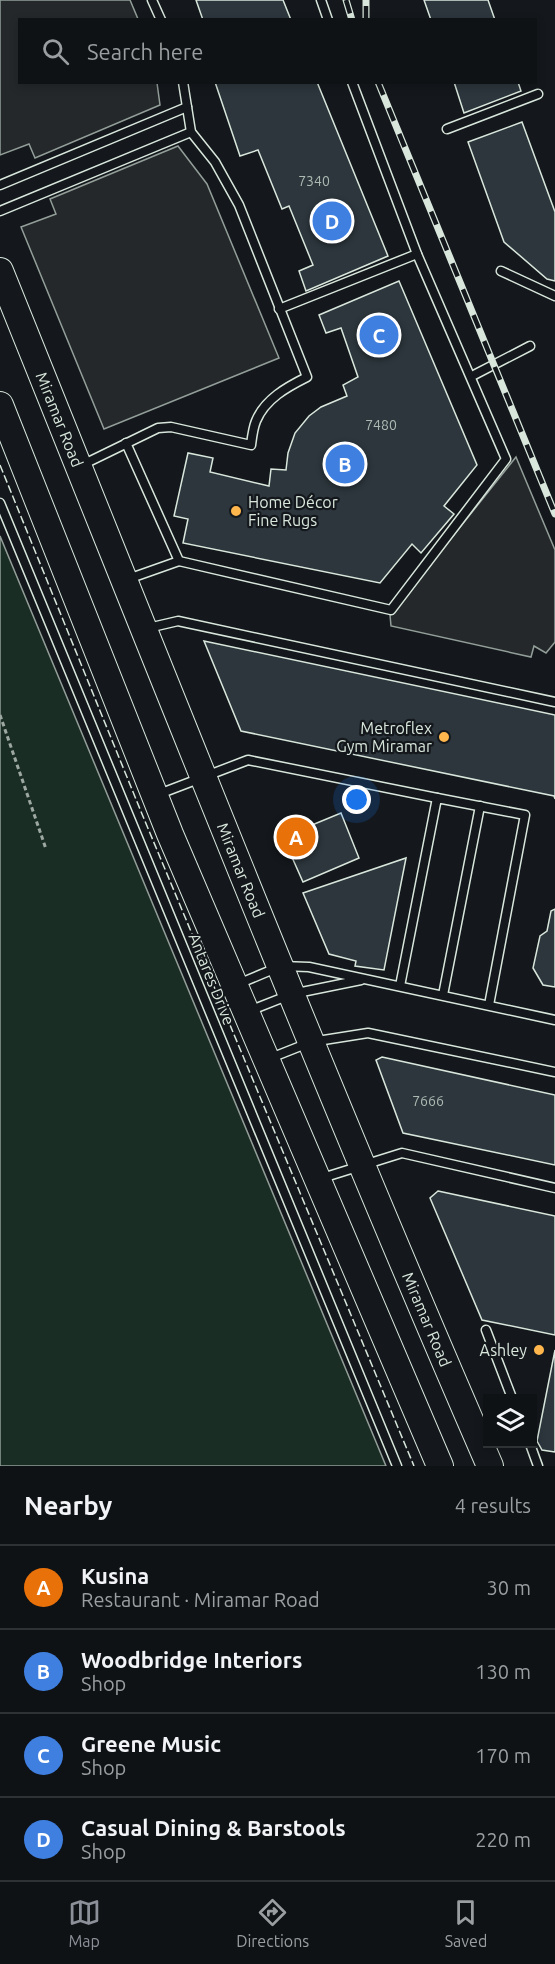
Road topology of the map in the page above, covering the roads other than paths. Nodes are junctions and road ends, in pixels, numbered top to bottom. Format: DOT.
graph roads {
  1 [pos="152,0"];
  2 [pos="321,0"];
  3 [pos="160,18"];
  4 [pos="327,18"];
  5 [pos="183,84"];
  6 [pos="353,84"];
  7 [pos="538,94"];
  8 [pos="187,107"];
  9 [pos="447,129"];
  10 [pos="191,132"];
  11 [pos="0,185"];
  12 [pos="0,211"];
  13 [pos="417,254"];
  14 [pos="0,271"];
  15 [pos="501,271"];
  16 [pos="555,296"];
  17 [pos="279,309"];
  18 [pos="530,346"];
  19 [pos="472,376"];
  20 [pos="0,405"];
  21 [pos="126,443"];
  22 [pos="79,466"];
  23 [pos="0,504"];
  24 [pos="179,561"];
  25 [pos="124,580"];
  26 [pos="144,629"];
  27 [pos="555,702"];
  28 [pos="204,776"];
  29 [pos="155,796"];
  30 [pos="437,798"];
  31 [pos="480,806"];
  32 [pos="280,966"];
  33 [pos="364,980"];
  34 [pos="235,985"];
  35 [pos="400,986"];
  36 [pos="292,994"];
  37 [pos="443,995"];
  38 [pos="489,1005"];
  39 [pos="247,1012"];
  40 [pos="555,1020"];
  41 [pos="311,1042"];
  42 [pos="267,1059"];
  43 [pos="555,1072"];
  44 [pos="362,1165"];
  45 [pos="319,1180"];
  46 [pos="555,1188"];
  47 [pos="486,1330"];
  48 [pos="510,1394"];
  49 [pos="532,1448"];
  50 [pos="397,1466"];
  51 [pos="440,1466"];
  52 [pos="490,1466"];
  53 [pos="538,1466"];
  1 -- 3 [label="lane"];
  2 -- 4 [label="lane"];
  5 -- 8 [label="lane"];
  6 -- 13 [label="lane"];
  7 -- 9 [label="lane"];
  8 -- 10 [label="lane"];
  8 -- 11 [label="lane"];
  10 -- 12 [label="lane"];
  10 -- 17 [label="lane"];
  13 -- 17 [label="lane"];
  13 -- 19 [label="lane"];
  14 -- 22 [label="main road, Miramar Road"];
  15 -- 16 [label="lane"];
  17 -- 21 [label="lane"];
  18 -- 19 [label="lane"];
  19 -- 24 [label="lane"];
  20 -- 29 [label="main road"];
  21 -- 22 [label="lane"];
  21 -- 24 [label="lane"];
  22 -- 25 [label="main road, Miramar Road"];
  23 -- 50 [label="lane, Antares Drive"];
  24 -- 25 [label="lane"];
  25 -- 26 [label="main road, Miramar Road"];
  26 -- 27 [label="lane"];
  26 -- 28 [label="main road, Miramar Road"];
  28 -- 29 [label="lane"];
  28 -- 30 [label="lane"];
  28 -- 32 [label="main road, Miramar Road"];
  29 -- 34 [label="main road"];
  30 -- 31 [label="lane"];
  30 -- 35 [label="lane"];
  31 -- 37 [label="lane"];
  31 -- 38 [label="lane"];
  32 -- 33 [label="lane"];
  32 -- 34 [label="lane"];
  32 -- 36 [label="main road, Miramar Road"];
  33 -- 35 [label="lane"];
  33 -- 36 [label="lane"];
  34 -- 39 [label="main road"];
  35 -- 37 [label="lane"];
  36 -- 39 [label="lane"];
  36 -- 41 [label="main road, Miramar Road"];
  37 -- 38 [label="lane"];
  38 -- 40 [label="lane"];
  39 -- 42 [label="main road"];
  41 -- 42 [label="lane"];
  41 -- 43 [label="lane"];
  41 -- 44 [label="main road, Miramar Road"];
  42 -- 45 [label="main road"];
  44 -- 45 [label="lane"];
  44 -- 46 [label="lane"];
  44 -- 52 [label="main road, Miramar Road"];
  45 -- 51 [label="main road"];
  47 -- 48 [label="lane"];
  49 -- 53 [label="lane"];
}
